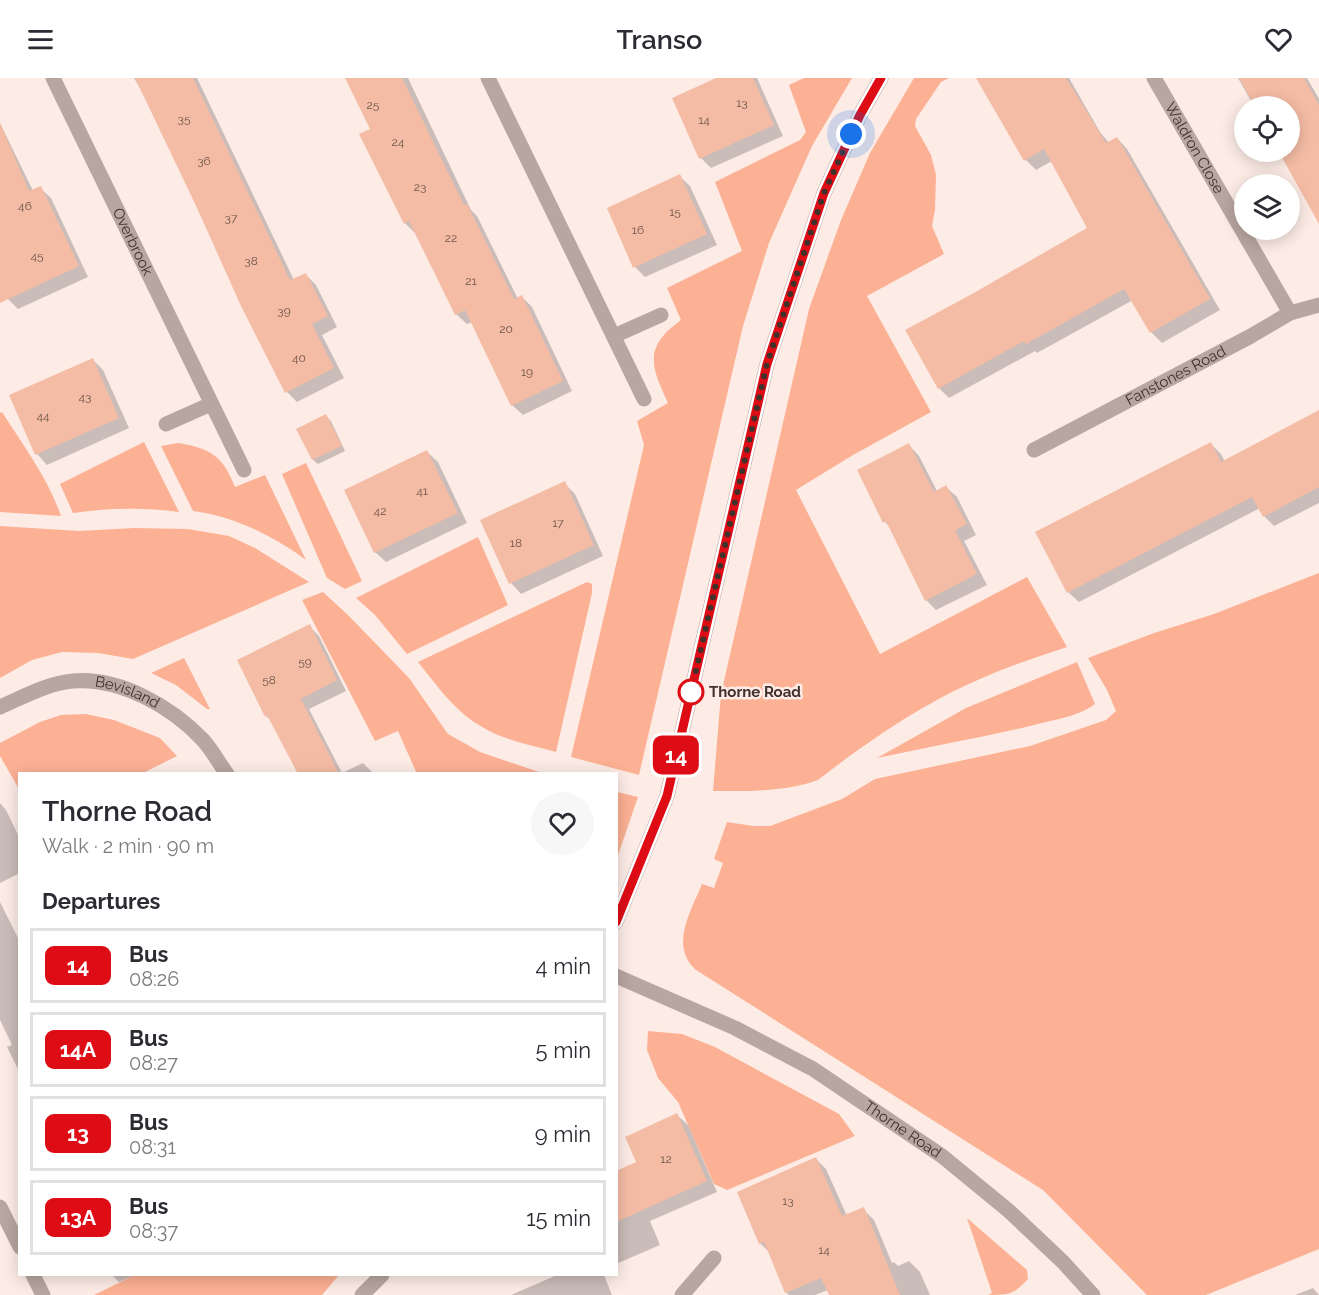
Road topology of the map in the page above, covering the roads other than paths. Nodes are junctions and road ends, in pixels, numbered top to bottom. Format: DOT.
graph roads {
  1 [pos="53,78"];
  2 [pos="488,78"];
  3 [pos="881,78"];
  4 [pos="1154,78"];
  5 [pos="1319,305"];
  6 [pos="1290,313"];
  7 [pos="661,315"];
  8 [pos="614,336"];
  9 [pos="644,399"];
  10 [pos="211,404"];
  11 [pos="166,424"];
  12 [pos="1034,450"];
  13 [pos="244,470"];
  14 [pos="0,706"];
  15 [pos="226,772"];
  16 [pos="618,917"];
  17 [pos="618,977"];
  18 [pos="0,1207"];
  19 [pos="18,1243"];
  20 [pos="714,1258"];
  21 [pos="34,1276"];
  22 [pos="381,1276"];
  23 [pos="43,1295"];
  24 [pos="362,1295"];
  25 [pos="682,1295"];
  26 [pos="1093,1295"];
  1 -- 10 [label="street, Overbrook"];
  2 -- 8 [label="street"];
  3 -- 16 [label="street"];
  4 -- 6 [label="street, Waldron Close"];
  5 -- 6 [label="street, Fanstones Road"];
  6 -- 12 [label="street, Fanstones Road"];
  7 -- 8 [label="street"];
  8 -- 9 [label="street"];
  10 -- 11 [label="street"];
  10 -- 13 [label="street, Overbrook"];
  14 -- 15 [label="street, Bevisland"];
  17 -- 26 [label="street, Thorne Road"];
  18 -- 19 [label="street"];
  20 -- 25 [label="street"];
  21 -- 23 [label="street"];
  22 -- 24 [label="street"];
}
